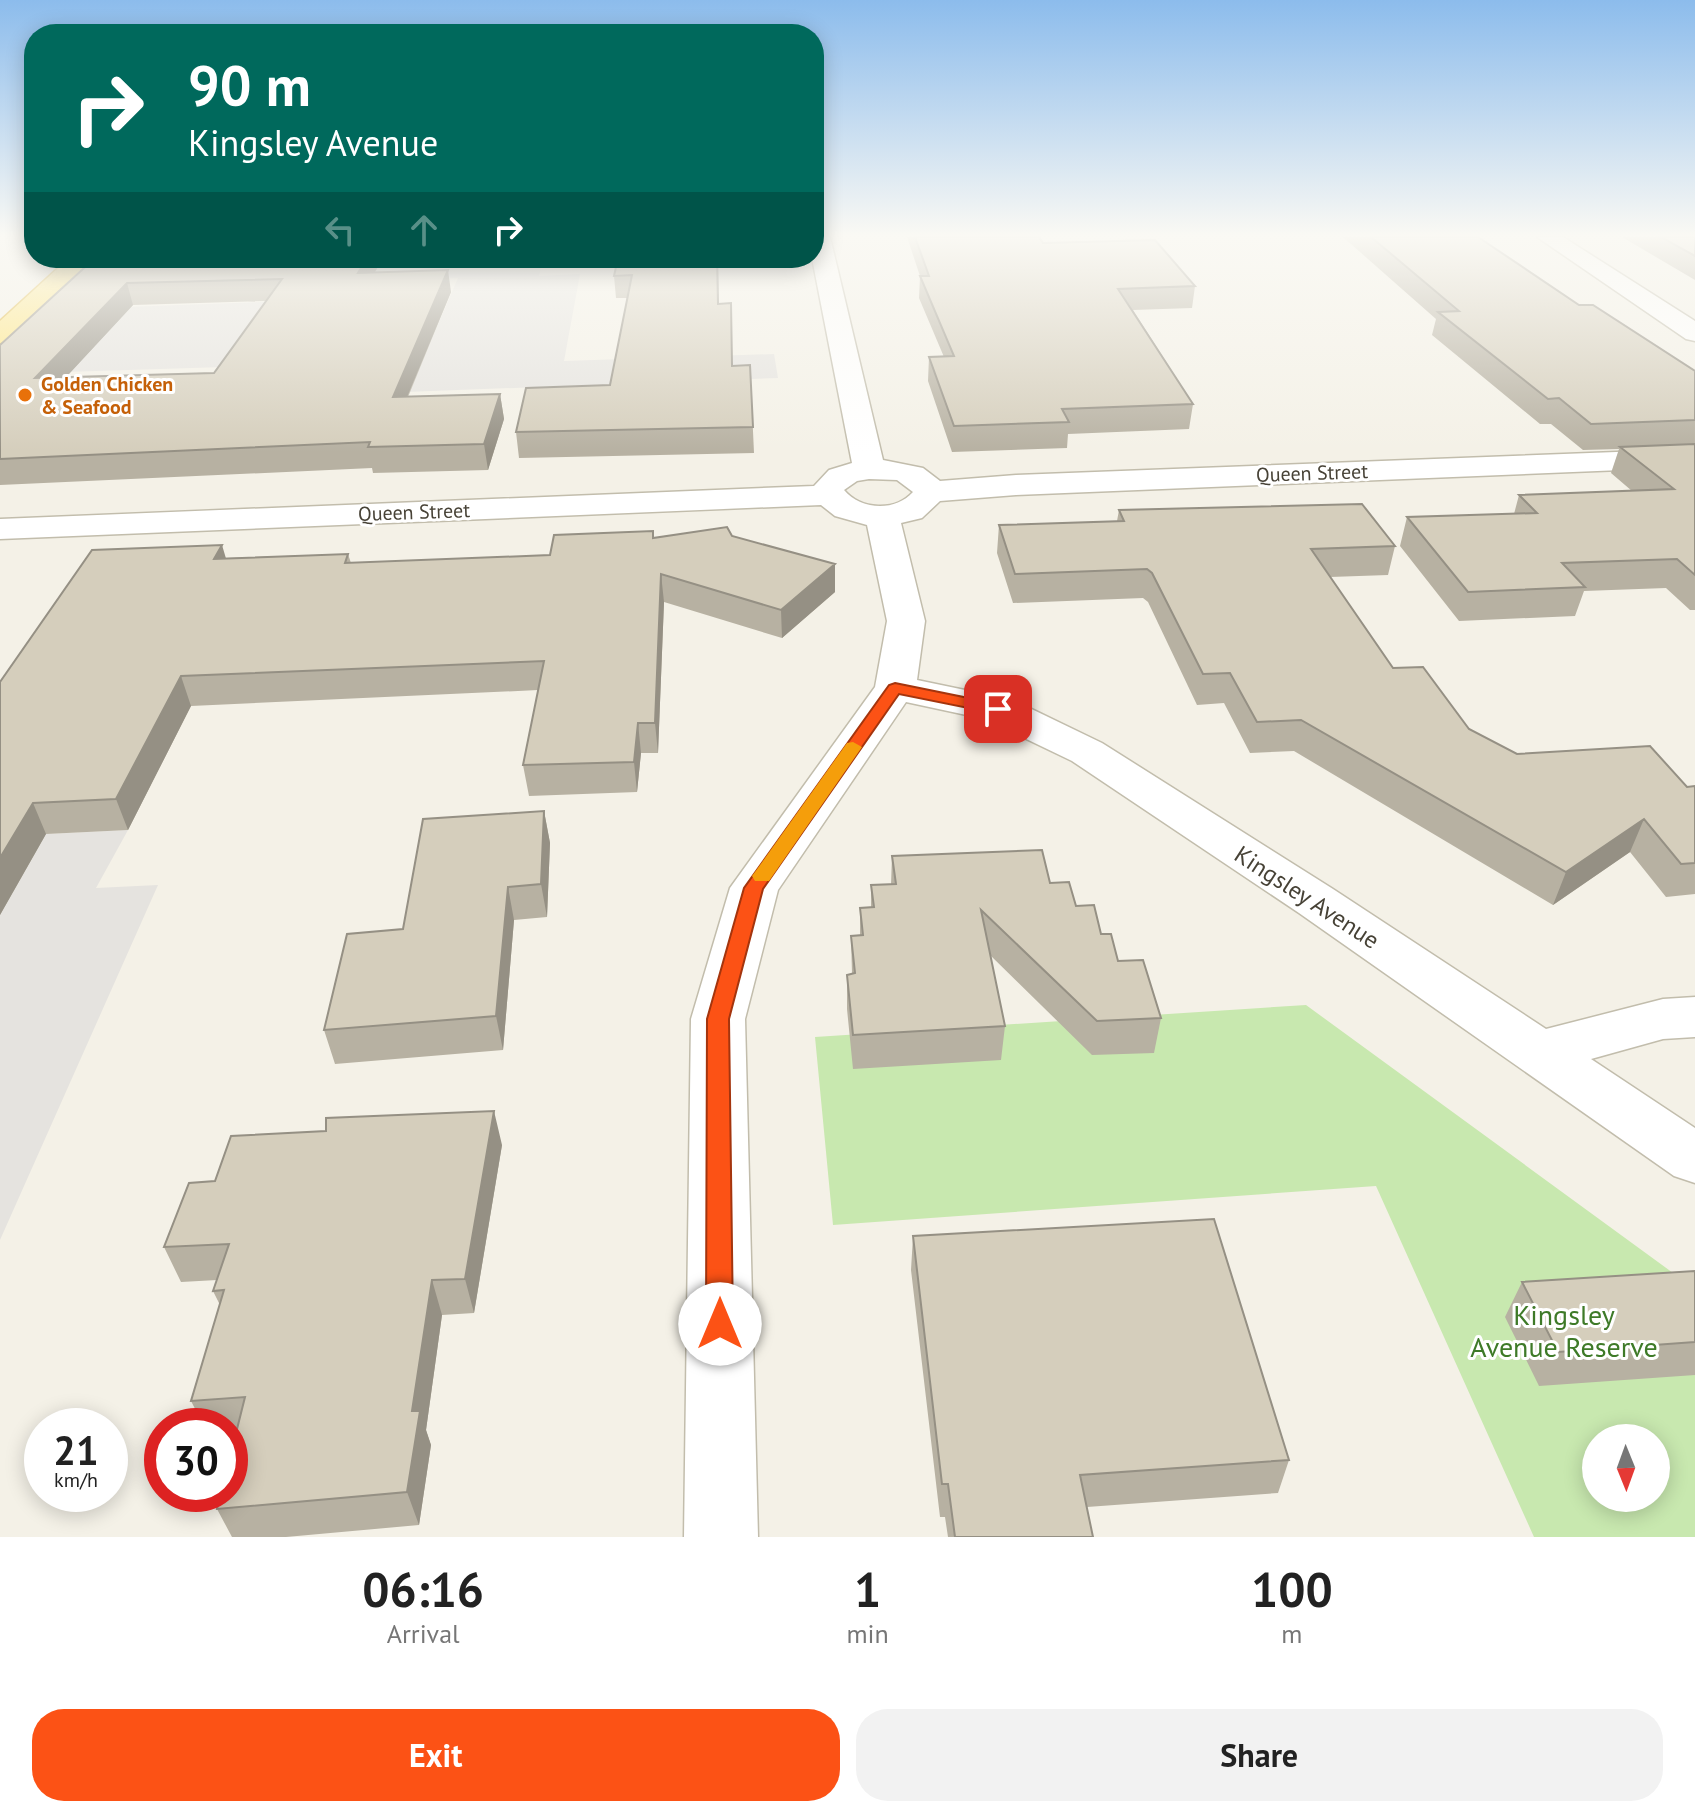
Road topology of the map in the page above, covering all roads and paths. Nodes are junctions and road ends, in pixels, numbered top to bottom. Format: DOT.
graph roads {
  1 [pos="28,309"];
  2 [pos="835,309"];
  3 [pos="1658,309"];
  4 [pos="1695,333"];
  5 [pos="0,335"];
  6 [pos="1695,458"];
  7 [pos="876,492"];
  8 [pos="930,492"];
  9 [pos="829,495"];
  10 [pos="0,529"];
  11 [pos="895,688"];
  12 [pos="1695,1017"];
  13 [pos="1536,1053"];
  14 [pos="1695,1159"];
  15 [pos="721,1537"];
  1 -- 5 [label="highway"];
  2 -- 7 [label="street"];
  3 -- 4 [label="street"];
  6 -- 8 [label="street, Queen Street"];
  7 -- 8 [label="street"];
  7 -- 8 [label="street"];
  7 -- 9 [label="street"];
  7 -- 9 [label="street"];
  7 -- 11 [label="street"];
  9 -- 10 [label="street, Queen Street"];
  11 -- 13 [label="street, Kingsley Avenue"];
  11 -- 15 [label="street"];
  12 -- 13 [label="street"];
  13 -- 14 [label="street, Kingsley Avenue"];
}
